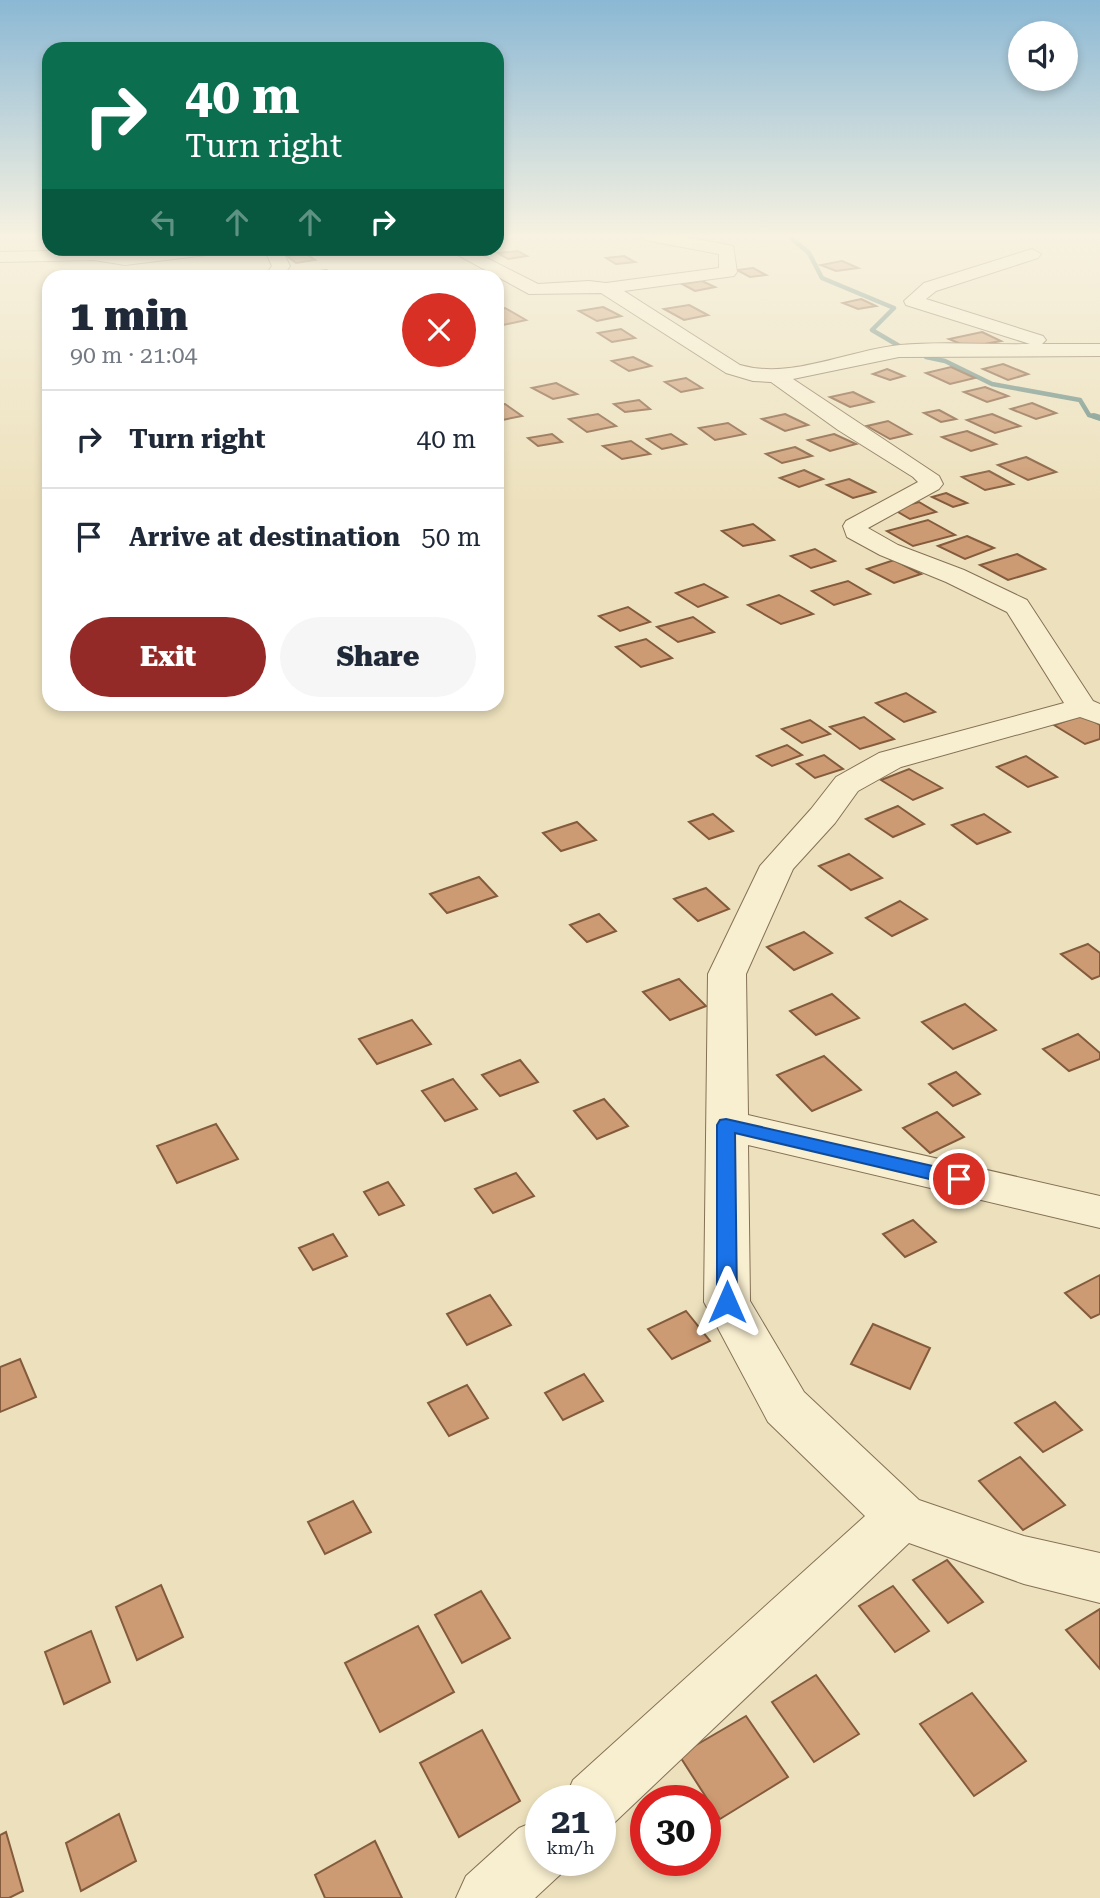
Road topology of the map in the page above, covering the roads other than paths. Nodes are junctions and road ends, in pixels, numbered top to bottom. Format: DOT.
graph roads {
  1 [pos="662,324"];
  2 [pos="982,324"];
  3 [pos="1065,350"];
  4 [pos="1100,350"];
  5 [pos="776,376"];
  6 [pos="1091,711"];
  7 [pos="726,1125"];
  8 [pos="1100,1212"];
  9 [pos="901,1517"];
  10 [pos="1100,1578"];
  11 [pos="611,1785"];
  12 [pos="525,1864"];
  13 [pos="488,1898"];
  1 -- 5 [label="street"];
  2 -- 3 [label="street"];
  3 -- 4 [label="street"];
  3 -- 5 [label="street"];
  5 -- 6 [label="street"];
  6 -- 7 [label="street"];
  7 -- 8 [label="street"];
  7 -- 9 [label="street"];
  9 -- 10 [label="street"];
  9 -- 11 [label="street"];
  12 -- 13 [label="street"];
}
